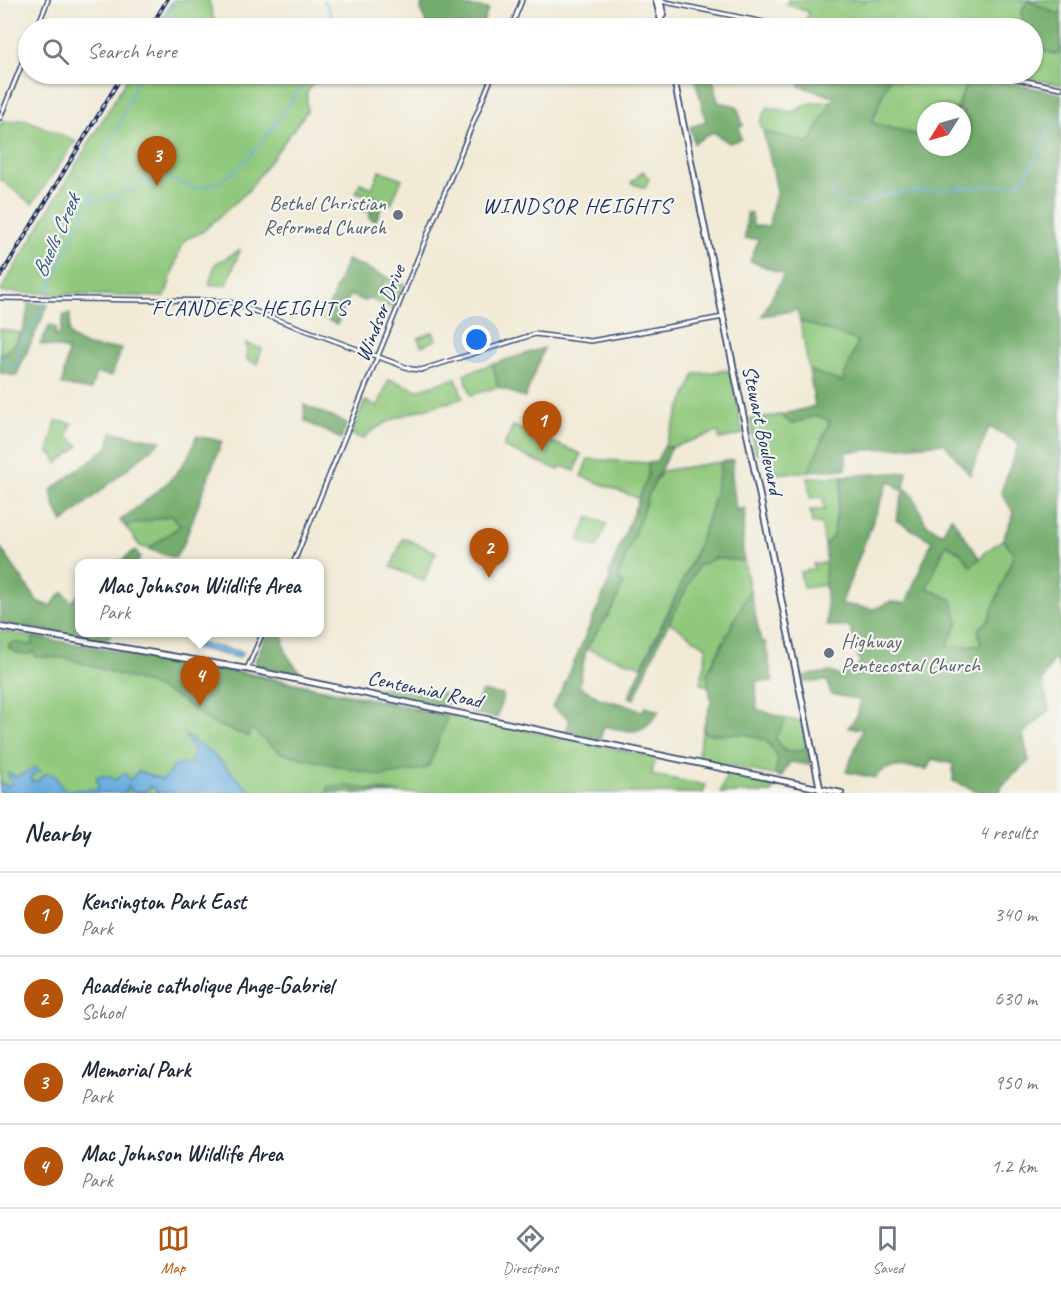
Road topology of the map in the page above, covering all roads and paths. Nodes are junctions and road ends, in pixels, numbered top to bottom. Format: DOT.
graph roads {
  1 [pos="48,0"];
  2 [pos="522,0"];
  3 [pos="658,0"];
  4 [pos="675,1"];
  5 [pos="40,18"];
  6 [pos="515,18"];
  7 [pos="660,18"];
  8 [pos="749,18"];
  9 [pos="18,74"];
  10 [pos="489,84"];
  11 [pos="675,84"];
  12 [pos="1041,84"];
  13 [pos="1061,88"];
  14 [pos="0,118"];
  15 [pos="0,298"];
  16 [pos="723,317"];
  17 [pos="379,356"];
  18 [pos="295,559"];
  19 [pos="0,627"];
  20 [pos="261,637"];
  21 [pos="247,669"];
  22 [pos="821,791"];
  23 [pos="842,793"];
  1 -- 5 [label="street"];
  2 -- 6 [label="street"];
  3 -- 4 [label="street"];
  3 -- 7 [label="main road"];
  4 -- 8 [label="street"];
  9 -- 14 [label="street"];
  10 -- 17 [label="street, Windsor Drive"];
  11 -- 16 [label="main road, Stewart Boulevard"];
  12 -- 13 [label="street"];
  15 -- 17 [label="street"];
  16 -- 17 [label="street"];
  16 -- 22 [label="main road, Stewart Boulevard"];
  17 -- 18 [label="street, Windsor Drive"];
  19 -- 21 [label="main road, Centennial Road"];
  20 -- 21 [label="street"];
  21 -- 22 [label="main road, Centennial Road"];
  22 -- 23 [label="main road, Centennial Road"];
}
